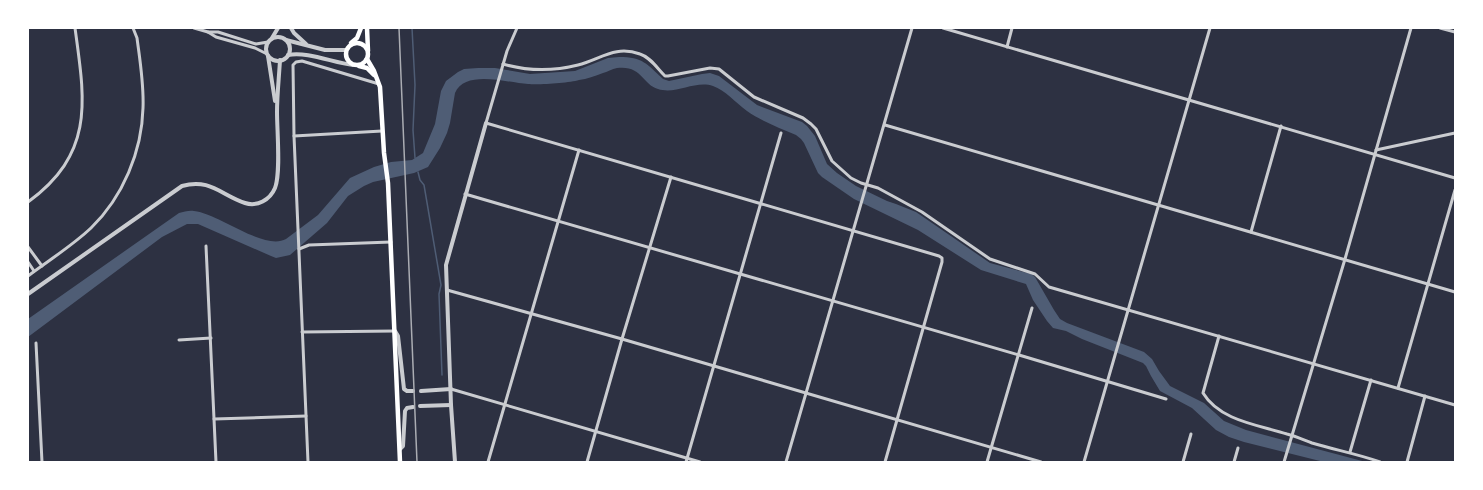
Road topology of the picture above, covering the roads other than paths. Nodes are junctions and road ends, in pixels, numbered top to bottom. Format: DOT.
graph roads {
  1 [pos="75,28"];
  2 [pos="133,28"];
  3 [pos="194,28"];
  4 [pos="278,28"];
  5 [pos="291,28"];
  6 [pos="361,28"];
  7 [pos="367,28"];
  8 [pos="517,28"];
  9 [pos="912,28"];
  10 [pos="943,28"];
  11 [pos="1012,28"];
  12 [pos="1210,28"];
  13 [pos="1411,28"];
  14 [pos="1440,28"];
  15 [pos="208,32"];
  16 [pos="1455,32"];
  17 [pos="272,38"];
  18 [pos="286,40"];
  19 [pos="268,42"];
  20 [pos="308,46"];
  21 [pos="1007,47"];
  22 [pos="348,48"];
  23 [pos="368,52"];
  24 [pos="268,55"];
  25 [pos="288,55"];
  26 [pos="367,58"];
  27 [pos="280,60"];
  28 [pos="356,65"];
  29 [pos="503,65"];
  30 [pos="379,83"];
  31 [pos="1190,100"];
  32 [pos="277,112"];
  33 [pos="486,123"];
  34 [pos="885,125"];
  35 [pos="1280,126"];
  36 [pos="382,131"];
  37 [pos="782,133"];
  38 [pos="1455,133"];
  39 [pos="294,136"];
  40 [pos="579,150"];
  41 [pos="1376,150"];
  42 [pos="1374,155"];
  43 [pos="671,177"];
  44 [pos="1455,178"];
  45 [pos="866,186"];
  46 [pos="1455,190"];
  47 [pos="465,194"];
  48 [pos="28,202"];
  49 [pos="762,204"];
  50 [pos="1159,206"];
  51 [pos="558,222"];
  52 [pos="853,230"];
  53 [pos="1251,232"];
  54 [pos="390,242"];
  55 [pos="206,246"];
  56 [pos="28,247"];
  57 [pos="649,248"];
  58 [pos="299,249"];
  59 [pos="1345,259"];
  60 [pos="28,262"];
  61 [pos="42,266"];
  62 [pos="34,271"];
  63 [pos="741,274"];
  64 [pos="28,276"];
  65 [pos="1427,284"];
  66 [pos="447,290"];
  67 [pos="1455,292"];
  68 [pos="28,294"];
  69 [pos="832,301"];
  70 [pos="1032,308"];
  71 [pos="1127,310"];
  72 [pos="531,313"];
  73 [pos="924,328"];
  74 [pos="395,331"];
  75 [pos="302,332"];
  76 [pos="1219,336"];
  77 [pos="211,338"];
  78 [pos="622,339"];
  79 [pos="179,340"];
  80 [pos="36,343"];
  81 [pos="1019,355"];
  82 [pos="1314,364"];
  83 [pos="713,367"];
  84 [pos="1371,380"];
  85 [pos="1107,381"];
  86 [pos="1398,388"];
  87 [pos="451,389"];
  88 [pos="420,391"];
  89 [pos="413,392"];
  90 [pos="805,393"];
  91 [pos="1425,396"];
  92 [pos="1166,399"];
  93 [pos="451,405"];
  94 [pos="505,405"];
  95 [pos="1455,405"];
  96 [pos="420,406"];
  97 [pos="413,407"];
  98 [pos="306,416"];
  99 [pos="214,419"];
  100 [pos="897,419"];
  101 [pos="596,431"];
  102 [pos="1191,434"];
  103 [pos="1292,437"];
  104 [pos="991,448"];
  105 [pos="1238,448"];
  106 [pos="400,449"];
  107 [pos="1350,452"];
  108 [pos="687,460"];
  109 [pos="42,462"];
  110 [pos="216,462"];
  111 [pos="308,462"];
  112 [pos="400,462"];
  113 [pos="455,462"];
  114 [pos="488,462"];
  115 [pos="587,462"];
  116 [pos="700,462"];
  117 [pos="786,462"];
  118 [pos="885,462"];
  119 [pos="986,462"];
  120 [pos="1041,462"];
  121 [pos="1084,462"];
  122 [pos="1183,462"];
  123 [pos="1234,462"];
  124 [pos="1284,462"];
  125 [pos="1380,462"];
  126 [pos="1407,462"];
  1 -- 48 [label="street"];
  2 -- 61 [label="street"];
  3 -- 15 [label="street"];
  4 -- 17 [label="street"];
  5 -- 20 [label="street"];
  6 -- 22 [label="main road"];
  7 -- 23 [label="main road"];
  8 -- 29 [label="street"];
  9 -- 34 [label="street"];
  10 -- 21 [label="street"];
  11 -- 21 [label="street"];
  12 -- 31 [label="street"];
  13 -- 41 [label="street"];
  14 -- 16 [label="street"];
  15 -- 19 [label="street"];
  15 -- 24 [label="street"];
  17 -- 18 [label="street"];
  17 -- 19 [label="street"];
  18 -- 20 [label="street"];
  18 -- 25 [label="street"];
  19 -- 24 [label="street"];
  20 -- 22 [label="street"];
  21 -- 31 [label="street"];
  22 -- 23 [label="main road"];
  22 -- 28 [label="main road"];
  23 -- 26 [label="main road"];
  24 -- 27 [label="street"];
  24 -- 32 [label="street"];
  25 -- 27 [label="street"];
  25 -- 28 [label="street"];
  26 -- 28 [label="main road"];
  26 -- 30 [label="main road"];
  27 -- 32 [label="street"];
  28 -- 30 [label="main road"];
  29 -- 33 [label="street"];
  29 -- 45 [label="street"];
  30 -- 36 [label="main road"];
  30 -- 39 [label="street"];
  31 -- 35 [label="street"];
  31 -- 50 [label="street"];
  32 -- 68 [label="street"];
  33 -- 40 [label="street"];
  33 -- 47 [label="street"];
  34 -- 45 [label="street"];
  34 -- 50 [label="street"];
  35 -- 42 [label="street"];
  35 -- 53 [label="street"];
  36 -- 39 [label="street"];
  36 -- 54 [label="main road"];
  37 -- 49 [label="street"];
  38 -- 41 [label="street"];
  39 -- 58 [label="street"];
  40 -- 43 [label="street"];
  40 -- 51 [label="street"];
  41 -- 42 [label="street"];
  42 -- 44 [label="street"];
  42 -- 59 [label="street"];
  43 -- 49 [label="street"];
  43 -- 57 [label="street"];
  45 -- 52 [label="street"];
  45 -- 71 [label="street"];
  46 -- 65 [label="street"];
  47 -- 51 [label="street"];
  47 -- 66 [label="street"];
  49 -- 52 [label="street"];
  49 -- 63 [label="street"];
  50 -- 53 [label="street"];
  50 -- 71 [label="street"];
  51 -- 57 [label="street"];
  51 -- 72 [label="street"];
  52 -- 69 [label="street"];
  52 -- 73 [label="street"];
  53 -- 59 [label="street"];
  54 -- 58 [label="street"];
  54 -- 74 [label="main road"];
  55 -- 77 [label="street"];
  56 -- 61 [label="street"];
  57 -- 63 [label="street"];
  57 -- 78 [label="street"];
  58 -- 75 [label="street"];
  59 -- 65 [label="street"];
  59 -- 82 [label="street"];
  60 -- 62 [label="street"];
  61 -- 62 [label="street"];
  62 -- 64 [label="street"];
  63 -- 69 [label="street"];
  63 -- 83 [label="street"];
  65 -- 67 [label="street"];
  65 -- 86 [label="street"];
  66 -- 72 [label="street"];
  66 -- 87 [label="street"];
  69 -- 73 [label="street"];
  69 -- 90 [label="street"];
  70 -- 81 [label="street"];
  71 -- 76 [label="street"];
  71 -- 85 [label="street"];
  72 -- 78 [label="street"];
  72 -- 94 [label="street"];
  73 -- 81 [label="street"];
  73 -- 100 [label="street"];
  74 -- 75 [label="street"];
  74 -- 89 [label="street"];
  74 -- 106 [label="main road"];
  75 -- 98 [label="street"];
  76 -- 82 [label="street"];
  76 -- 103 [label="street"];
  77 -- 79 [label="street"];
  77 -- 99 [label="street"];
  78 -- 83 [label="street"];
  78 -- 101 [label="street"];
  80 -- 109 [label="street"];
  81 -- 85 [label="street"];
  81 -- 104 [label="street"];
  82 -- 84 [label="street"];
  82 -- 103 [label="street"];
  83 -- 90 [label="street"];
  83 -- 108 [label="street"];
  84 -- 86 [label="street"];
  84 -- 107 [label="street"];
  85 -- 92 [label="street"];
  85 -- 121 [label="street"];
  86 -- 91 [label="street"];
  87 -- 88 [label="street"];
  87 -- 93 [label="street"];
  87 -- 94 [label="street"];
  90 -- 100 [label="street"];
  90 -- 117 [label="street"];
  91 -- 95 [label="street"];
  91 -- 126 [label="street"];
  93 -- 96 [label="street"];
  93 -- 113 [label="street"];
  94 -- 101 [label="street"];
  94 -- 114 [label="street"];
  97 -- 106 [label="street"];
  98 -- 99 [label="street"];
  98 -- 111 [label="street"];
  99 -- 110 [label="street"];
  100 -- 104 [label="street"];
  100 -- 118 [label="street"];
  101 -- 108 [label="street"];
  101 -- 115 [label="street"];
  102 -- 122 [label="street"];
  103 -- 107 [label="street"];
  103 -- 124 [label="street"];
  104 -- 119 [label="street"];
  104 -- 120 [label="street"];
  105 -- 123 [label="street"];
  106 -- 112 [label="main road"];
  107 -- 125 [label="street"];
  108 -- 116 [label="street"];
}
